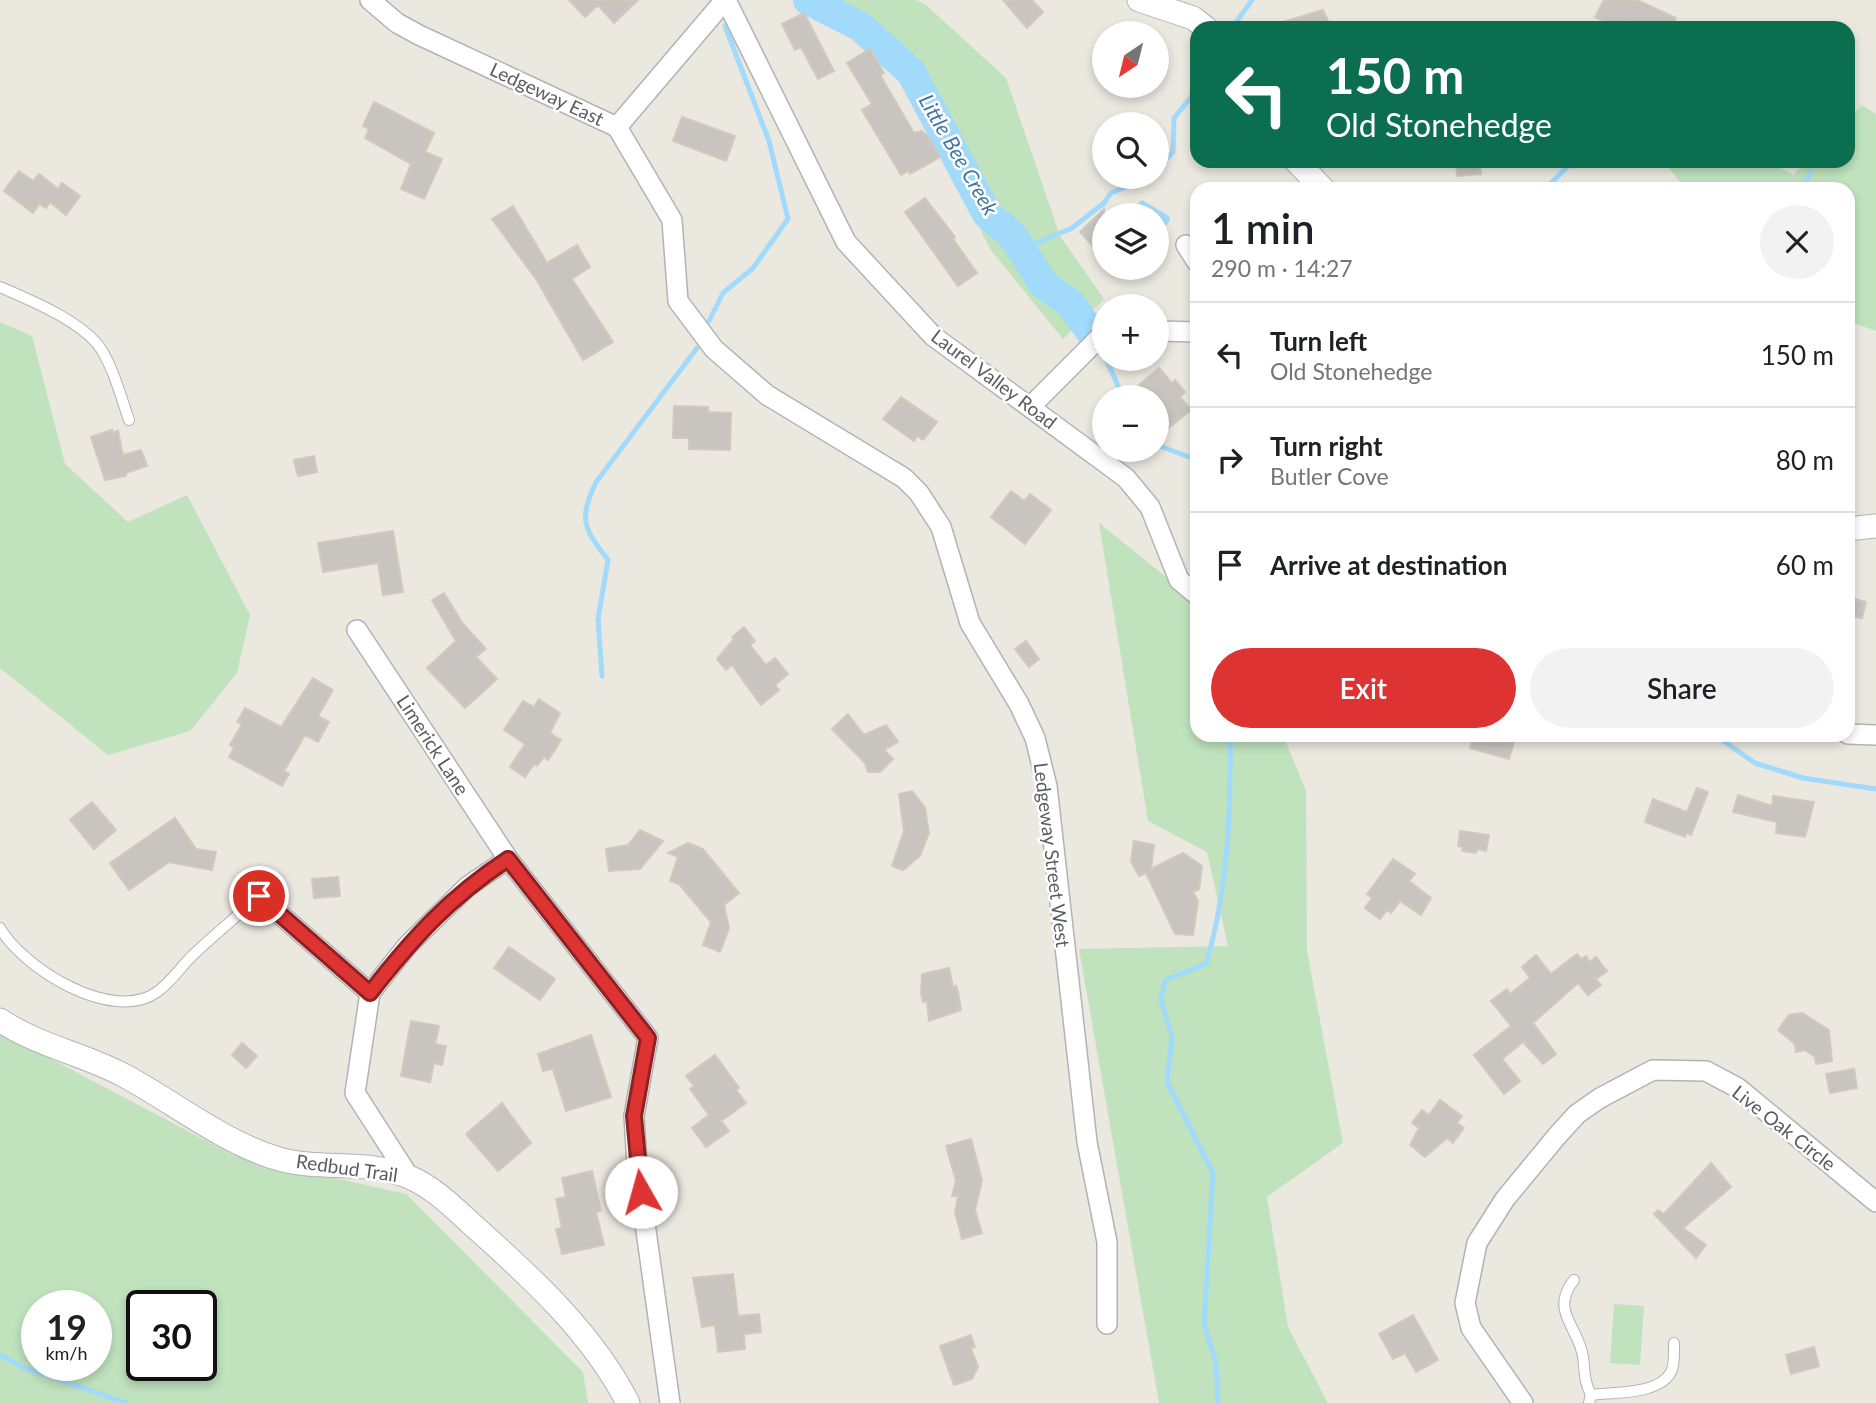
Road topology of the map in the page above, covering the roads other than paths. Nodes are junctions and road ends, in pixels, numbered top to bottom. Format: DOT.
graph roads {
  1 [pos="370,0"];
  2 [pos="725,0"];
  3 [pos="1139,0"];
  4 [pos="1197,21"];
  5 [pos="617,127"];
  6 [pos="1303,168"];
  7 [pos="1316,182"];
  8 [pos="1186,245"];
  9 [pos="1190,251"];
  10 [pos="0,287"];
  11 [pos="1169,331"];
  12 [pos="1190,332"];
  13 [pos="1092,345"];
  14 [pos="1031,406"];
  15 [pos="129,420"];
  16 [pos="1876,526"];
  17 [pos="1855,528"];
  18 [pos="1190,589"];
  19 [pos="357,630"];
  20 [pos="1855,734"];
  21 [pos="1876,734"];
  22 [pos="508,859"];
  23 [pos="259,896"];
  24 [pos="0,928"];
  25 [pos="370,993"];
  26 [pos="0,1020"];
  27 [pos="410,1177"];
  28 [pos="1876,1202"];
  29 [pos="1574,1280"];
  30 [pos="1107,1324"];
  31 [pos="1675,1343"];
  32 [pos="1590,1399"];
  33 [pos="628,1403"];
  34 [pos="670,1403"];
  35 [pos="1524,1403"];
  1 -- 5 [label="street, Ledgeway East"];
  2 -- 5 [label="street, Ledgeway East"];
  2 -- 14 [label="street, Laurel Valley Road"];
  3 -- 4 [label="street"];
  5 -- 30 [label="street, Ledgeway Street West"];
  6 -- 7 [label="street"];
  8 -- 9 [label="street"];
  10 -- 15 [label="lane"];
  11 -- 12 [label="street"];
  13 -- 14 [label="street"];
  14 -- 18 [label="street, Laurel Valley Road"];
  16 -- 17 [label="street"];
  19 -- 22 [label="street, Limerick Lane"];
  20 -- 21 [label="street"];
  22 -- 25 [label="street"];
  22 -- 34 [label="street, Limerick Lane"];
  23 -- 24 [label="lane"];
  23 -- 25 [label="street"];
  25 -- 27 [label="street"];
  26 -- 27 [label="street, Redbud Trail"];
  27 -- 33 [label="street, Redbud Trail"];
  28 -- 35 [label="street, Live Oak Circle"];
  29 -- 32 [label="lane"];
  31 -- 32 [label="lane"];
}
